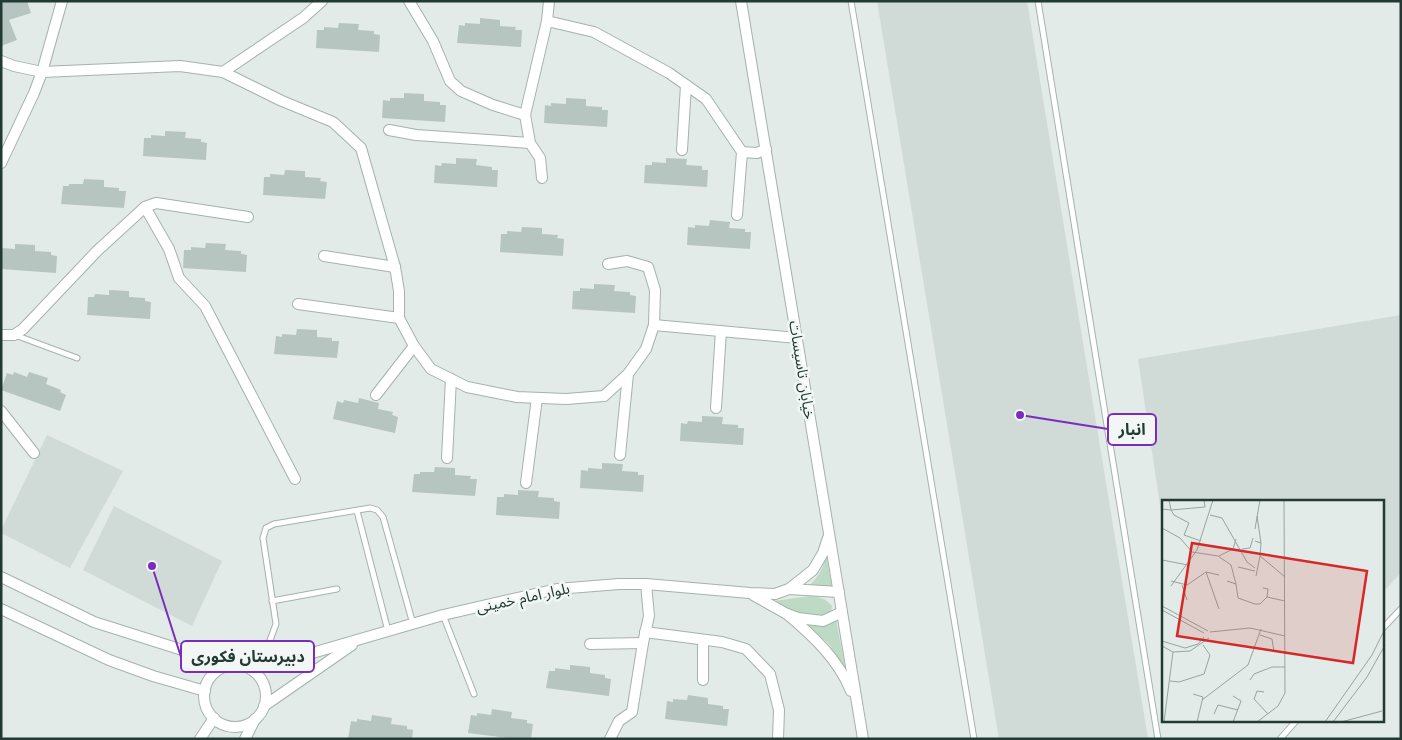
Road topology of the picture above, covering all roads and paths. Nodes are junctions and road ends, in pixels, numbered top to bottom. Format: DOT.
graph roads {
  1 [pos="62,1"];
  2 [pos="322,1"];
  3 [pos="409,1"];
  4 [pos="549,1"];
  5 [pos="741,1"];
  6 [pos="850,1"];
  7 [pos="1038,1"];
  8 [pos="547,21"];
  9 [pos="1,61"];
  10 [pos="42,72"];
  11 [pos="224,72"];
  12 [pos="686,85"];
  13 [pos="525,116"];
  14 [pos="388,130"];
  15 [pos="530,143"];
  16 [pos="766,149"];
  17 [pos="682,150"];
  18 [pos="742,152"];
  19 [pos="1,163"];
  20 [pos="542,178"];
  21 [pos="145,207"];
  22 [pos="737,215"];
  23 [pos="248,217"];
  24 [pos="324,256"];
  25 [pos="608,264"];
  26 [pos="395,267"];
  27 [pos="298,304"];
  28 [pos="399,318"];
  29 [pos="654,325"];
  30 [pos="721,331"];
  31 [pos="14,334"];
  32 [pos="1,335"];
  33 [pos="797,338"];
  34 [pos="414,346"];
  35 [pos="77,358"];
  36 [pos="628,374"];
  37 [pos="451,379"];
  38 [pos="376,394"];
  39 [pos="537,398"];
  40 [pos="716,408"];
  41 [pos="1,412"];
  42 [pos="34,453"];
  43 [pos="620,455"];
  44 [pos="447,458"];
  45 [pos="295,479"];
  46 [pos="526,483"];
  47 [pos="357,511"];
  48 [pos="829,534"];
  49 [pos="1,577"];
  50 [pos="646,584"];
  51 [pos="337,588"];
  52 [pos="789,589"];
  53 [pos="839,592"];
  54 [pos="750,594"];
  55 [pos="272,601"];
  56 [pos="1,608"];
  57 [pos="1401,609"];
  58 [pos="842,612"];
  59 [pos="787,614"];
  60 [pos="443,615"];
  61 [pos="412,624"];
  62 [pos="1384,627"];
  63 [pos="388,630"];
  64 [pos="645,632"];
  65 [pos="360,640"];
  66 [pos="704,640"];
  67 [pos="643,643"];
  68 [pos="590,644"];
  69 [pos="233,666"];
  70 [pos="251,669"];
  71 [pos="703,680"];
  72 [pos="205,691"];
  73 [pos="474,694"];
  74 [pos="264,706"];
  75 [pos="857,706"];
  76 [pos="214,718"];
  77 [pos="255,719"];
  78 [pos="1295,722"];
  79 [pos="200,739"];
  80 [pos="245,739"];
  81 [pos="610,739"];
  82 [pos="778,739"];
  83 [pos="863,739"];
  84 [pos="974,739"];
  85 [pos="1158,739"];
  86 [pos="1280,739"];
  1 -- 10 [label="street"];
  2 -- 11 [label="street"];
  3 -- 13 [label="street"];
  4 -- 8 [label="street"];
  5 -- 16 [label="street, خیابان تاسیسات"];
  6 -- 84 [label="lane"];
  7 -- 85 [label="lane"];
  8 -- 12 [label="street"];
  8 -- 13 [label="street"];
  9 -- 10 [label="street"];
  10 -- 11 [label="street"];
  10 -- 19 [label="street"];
  11 -- 26 [label="street"];
  12 -- 17 [label="street"];
  12 -- 18 [label="street"];
  13 -- 15 [label="street"];
  14 -- 15 [label="street"];
  15 -- 20 [label="street"];
  16 -- 18 [label="street"];
  16 -- 33 [label="street, خیابان تاسیسات"];
  18 -- 22 [label="street"];
  21 -- 23 [label="street"];
  21 -- 31 [label="street"];
  21 -- 45 [label="street"];
  24 -- 26 [label="street"];
  25 -- 29 [label="street"];
  26 -- 28 [label="street"];
  27 -- 28 [label="street"];
  28 -- 34 [label="street"];
  29 -- 30 [label="street"];
  29 -- 36 [label="street"];
  30 -- 33 [label="street"];
  30 -- 40 [label="street"];
  31 -- 32 [label="street"];
  31 -- 35 [label="lane"];
  33 -- 48 [label="street, خیابان تاسیسات"];
  34 -- 37 [label="street"];
  34 -- 38 [label="street"];
  36 -- 39 [label="street"];
  36 -- 43 [label="street"];
  37 -- 39 [label="street"];
  37 -- 44 [label="street"];
  39 -- 46 [label="street"];
  41 -- 42 [label="street"];
  47 -- 55 [label="lane"];
  47 -- 61 [label="lane"];
  47 -- 63 [label="lane"];
  48 -- 52 [label="street"];
  48 -- 53 [label="street, خیابان تاسیسات"];
  49 -- 69 [label="street"];
  50 -- 54 [label="street, بلوار امام خمینی"];
  50 -- 60 [label="street, بلوار امام خمینی"];
  50 -- 64 [label="street"];
  51 -- 55 [label="lane"];
  52 -- 53 [label="street"];
  52 -- 54 [label="street, بلوار امام خمینی"];
  53 -- 58 [label="street, خیابان تاسیسات"];
  54 -- 59 [label="street"];
  55 -- 70 [label="lane"];
  56 -- 72 [label="street"];
  57 -- 62 [label="lane"];
  58 -- 59 [label="street"];
  58 -- 75 [label="street, خیابان تاسیسات"];
  59 -- 75 [label="street"];
  60 -- 61 [label="street, بلوار امام خمینی"];
  60 -- 73 [label="lane"];
  61 -- 63 [label="street, بلوار امام خمینی"];
  63 -- 65 [label="street, بلوار امام خمینی"];
  64 -- 66 [label="street"];
  64 -- 67 [label="street"];
  65 -- 70 [label="street, بلوار امام خمینی"];
  65 -- 74 [label="street, بلوار امام خمینی"];
  66 -- 71 [label="street"];
  66 -- 82 [label="street"];
  67 -- 68 [label="street"];
  67 -- 81 [label="street"];
  69 -- 70 [label="street"];
  69 -- 72 [label="street"];
  70 -- 74 [label="street"];
  72 -- 76 [label="street"];
  74 -- 77 [label="street"];
  75 -- 83 [label="street, خیابان تاسیسات"];
  76 -- 77 [label="street"];
  76 -- 79 [label="street"];
  77 -- 80 [label="street"];
  78 -- 86 [label="lane"];
}
